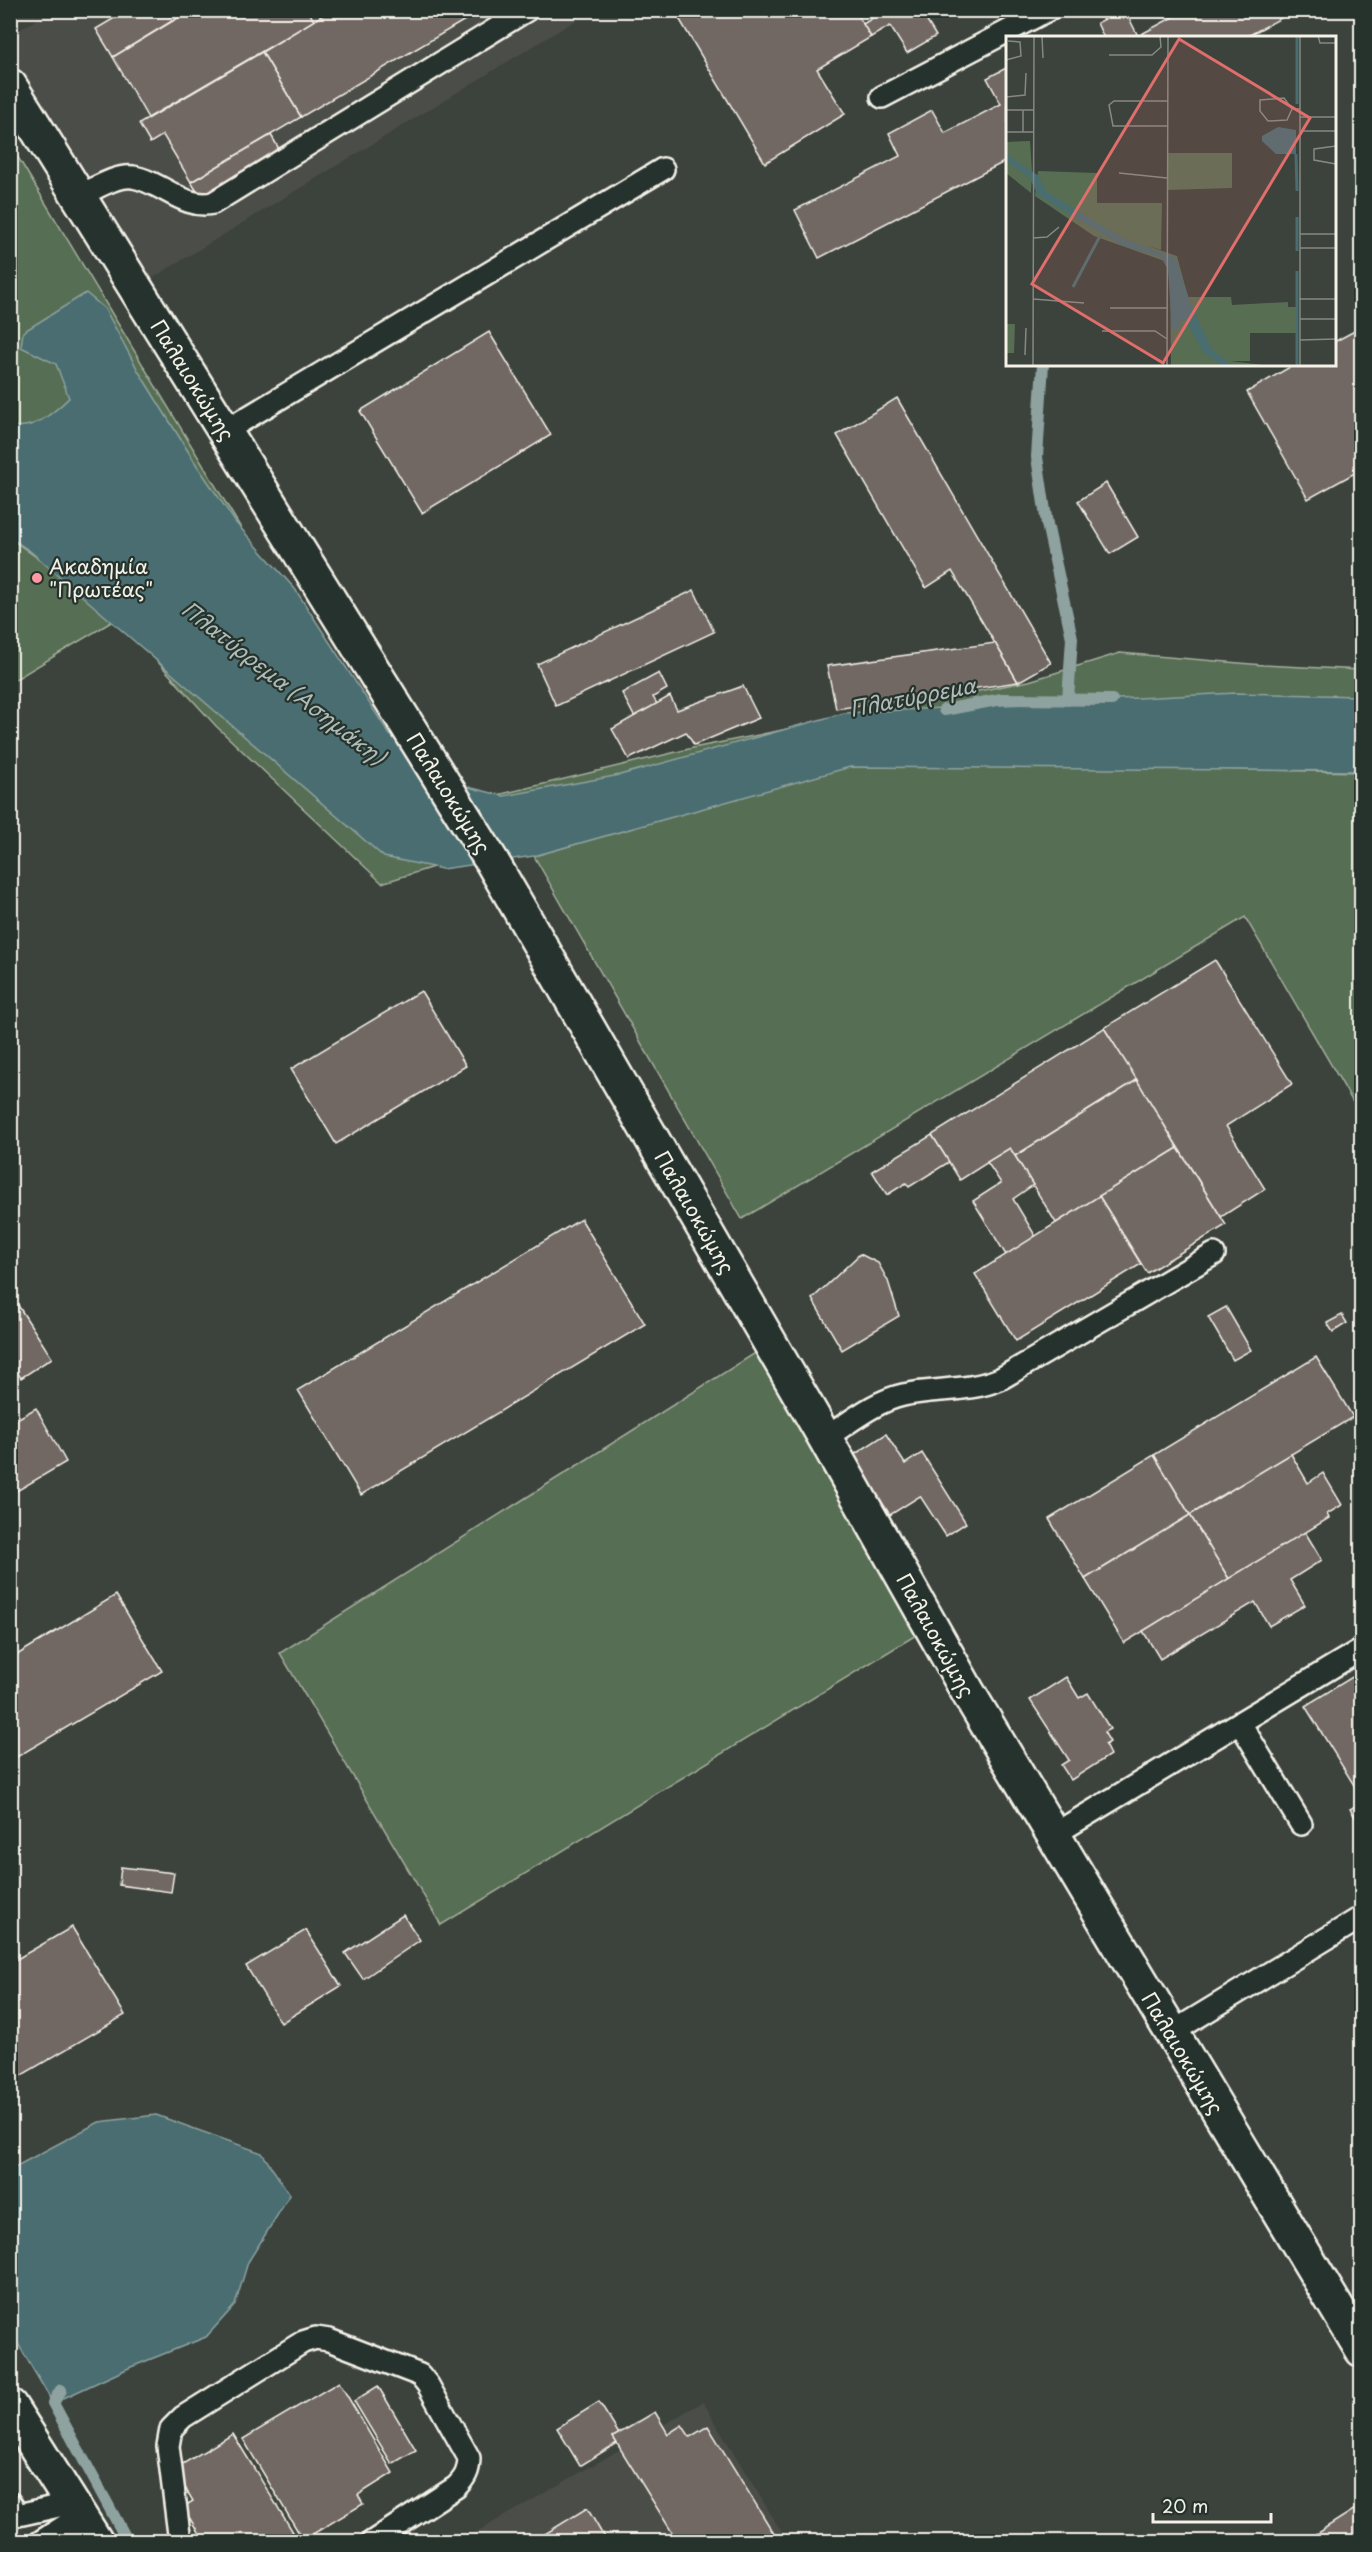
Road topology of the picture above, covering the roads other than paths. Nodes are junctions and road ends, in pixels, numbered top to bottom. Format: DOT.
graph roads {
  1 [pos="527,10"];
  2 [pos="1048,10"];
  3 [pos="10,86"];
  4 [pos="882,97"];
  5 [pos="663,169"];
  6 [pos="79,196"];
  7 [pos="225,431"];
  8 [pos="1214,1254"];
  9 [pos="825,1438"];
  10 [pos="1362,1649"];
  11 [pos="1239,1723"];
  12 [pos="1301,1824"];
  13 [pos="1053,1835"];
  14 [pos="1362,1917"];
  15 [pos="1171,2033"];
  16 [pos="1362,2350"];
  17 [pos="11,2408"];
  18 [pos="10,2503"];
  19 [pos="83,2520"];
  20 [pos="40,2541"];
  21 [pos="180,2541"];
  22 [pos="372,2541"];
  1 -- 6 [label="lane"];
  2 -- 4 [label="lane"];
  3 -- 6 [label="street, Παλαιοκώμης"];
  5 -- 7 [label="lane"];
  6 -- 7 [label="street, Παλαιοκώμης"];
  7 -- 9 [label="street, Παλαιοκώμης"];
  8 -- 9 [label="lane"];
  9 -- 13 [label="street, Παλαιοκώμης"];
  10 -- 11 [label="lane"];
  11 -- 12 [label="lane"];
  11 -- 13 [label="lane"];
  13 -- 15 [label="street, Παλαιοκώμης"];
  14 -- 15 [label="lane"];
  15 -- 16 [label="street, Παλαιοκώμης"];
  17 -- 19 [label="street"];
  18 -- 19 [label="lane"];
  19 -- 20 [label="lane"];
  21 -- 22 [label="lane"];
}
